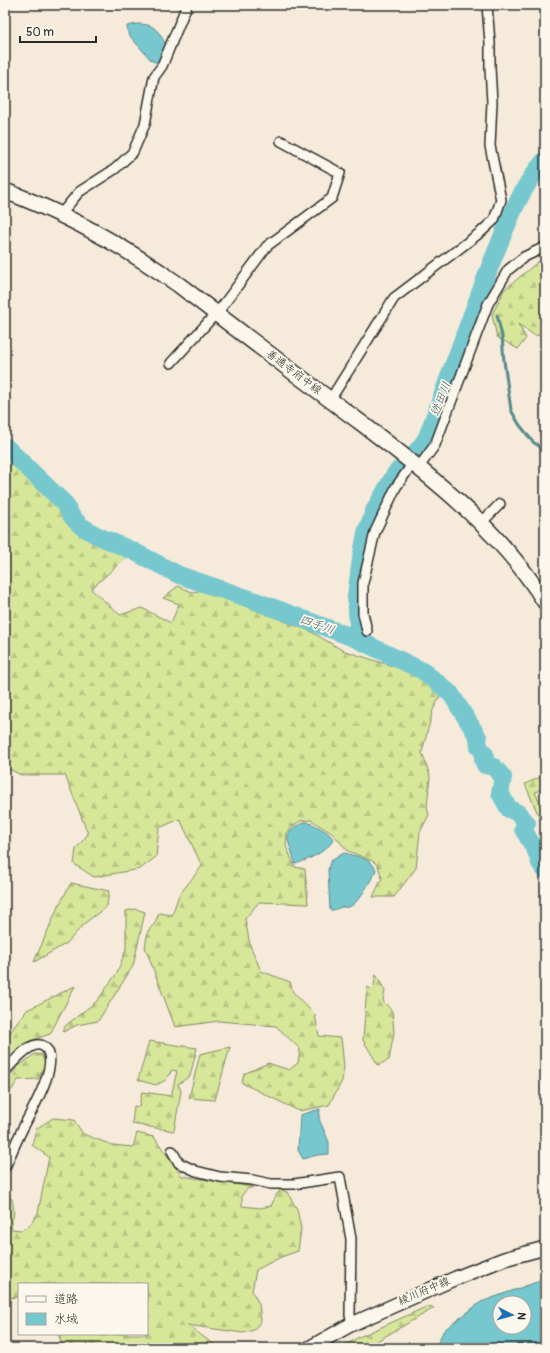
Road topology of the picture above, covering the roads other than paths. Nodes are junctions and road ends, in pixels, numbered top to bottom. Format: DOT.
graph roads {
  1 [pos="187,5"];
  2 [pos="487,5"];
  3 [pos="281,141"];
  4 [pos="5,190"];
  5 [pos="62,215"];
  6 [pos="545,247"];
  7 [pos="216,313"];
  8 [pos="171,363"];
  9 [pos="330,400"];
  10 [pos="412,462"];
  11 [pos="500,504"];
  12 [pos="481,523"];
  13 [pos="545,602"];
  14 [pos="367,631"];
  15 [pos="5,1071"];
  16 [pos="172,1151"];
  17 [pos="5,1167"];
  18 [pos="545,1248"];
  19 [pos="352,1324"];
  20 [pos="309,1348"];
  1 -- 5 [label="street"];
  2 -- 9 [label="street"];
  3 -- 7 [label="street"];
  4 -- 5 [label="main road, 善通寺府中線"];
  5 -- 7 [label="main road, 善通寺府中線"];
  6 -- 10 [label="street"];
  7 -- 8 [label="street"];
  7 -- 9 [label="main road, 善通寺府中線"];
  9 -- 10 [label="main road, 善通寺府中線"];
  10 -- 12 [label="main road, 善通寺府中線"];
  10 -- 14 [label="street"];
  11 -- 12 [label="street"];
  12 -- 13 [label="main road, 善通寺府中線"];
  15 -- 17 [label="street"];
  16 -- 19 [label="street"];
  18 -- 19 [label="main road, 綾川府中線"];
  19 -- 20 [label="main road, 綾川府中線"];
}
